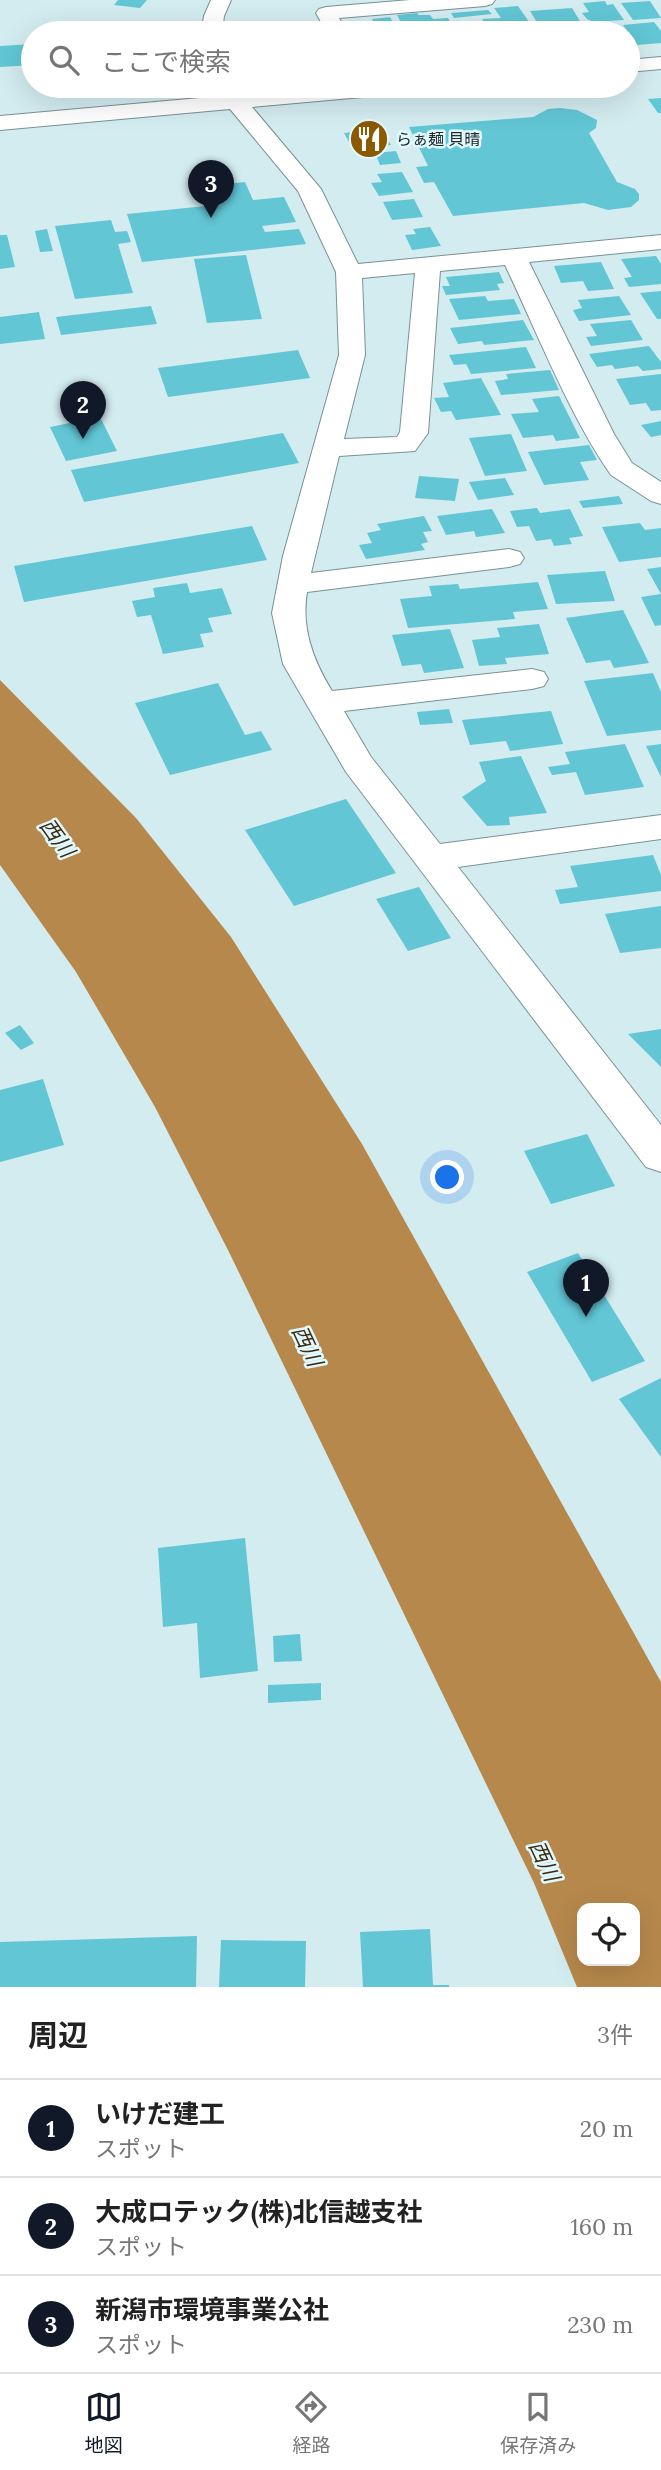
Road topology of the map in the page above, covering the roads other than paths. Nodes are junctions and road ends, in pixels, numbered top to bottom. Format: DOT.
graph roads {
  1 [pos="221,0"];
  2 [pos="485,0"];
  3 [pos="213,21"];
  4 [pos="330,21"];
  5 [pos="661,63"];
  6 [pos="640,65"];
  7 [pos="193,98"];
  8 [pos="236,98"];
  9 [pos="0,123"];
  10 [pos="661,242"];
  11 [pos="513,257"];
  12 [pos="428,265"];
  13 [pos="349,272"];
  14 [pos="327,448"];
  15 [pos="661,495"];
  16 [pos="509,558"];
  17 [pos="293,583"];
  18 [pos="532,679"];
  19 [pos="323,703"];
  20 [pos="661,827"];
  21 [pos="430,858"];
  22 [pos="661,1155"];
  1 -- 3 [label="street"];
  2 -- 4 [label="street"];
  5 -- 6 [label="street"];
  7 -- 9 [label="street"];
  8 -- 13 [label="street"];
  10 -- 11 [label="street"];
  11 -- 12 [label="street"];
  11 -- 15 [label="street"];
  12 -- 13 [label="street"];
  12 -- 14 [label="street"];
  13 -- 14 [label="street"];
  14 -- 17 [label="street"];
  16 -- 17 [label="street"];
  17 -- 19 [label="street"];
  18 -- 19 [label="street"];
  19 -- 21 [label="street"];
  20 -- 21 [label="street"];
  21 -- 22 [label="street"];
}
